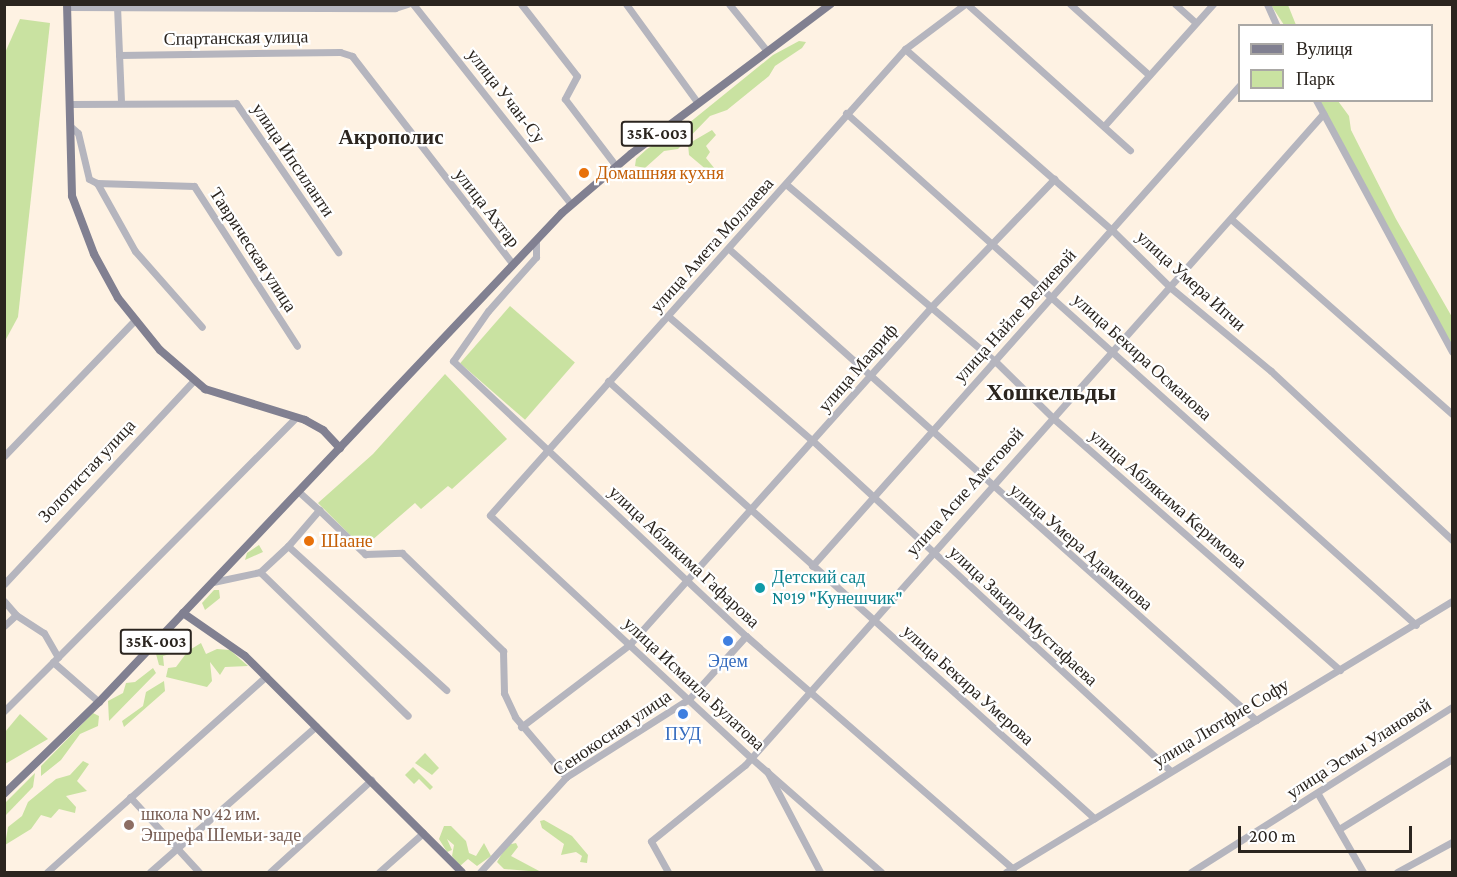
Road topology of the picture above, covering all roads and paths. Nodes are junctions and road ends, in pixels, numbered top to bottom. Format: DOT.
graph roads {
  1 [pos="407,4"];
  2 [pos="520,4"];
  3 [pos="626,4"];
  4 [pos="729,4"];
  5 [pos="831,4"];
  6 [pos="966,4"];
  7 [pos="1070,4"];
  8 [pos="1175,4"];
  9 [pos="1213,4"];
  10 [pos="1267,4"];
  11 [pos="415,5"];
  12 [pos="67,6"];
  13 [pos="117,6"];
  14 [pos="1196,23"];
  15 [pos="1276,24"];
  16 [pos="905,49"];
  17 [pos="767,51"];
  18 [pos="119,55"];
  19 [pos="352,56"];
  20 [pos="1149,75"];
  21 [pos="1238,86"];
  22 [pos="1317,102"];
  23 [pos="121,103"];
  24 [pos="698,103"];
  25 [pos="70,104"];
  26 [pos="846,113"];
  27 [pos="1323,114"];
  28 [pos="1104,126"];
  29 [pos="71,127"];
  30 [pos="1130,150"];
  31 [pos="616,166"];
  32 [pos="1054,179"];
  33 [pos="97,183"];
  34 [pos="787,185"];
  35 [pos="571,204"];
  36 [pos="1231,219"];
  37 [pos="1112,230"];
  38 [pos="536,241"];
  39 [pos="993,242"];
  40 [pos="729,249"];
  41 [pos="338,252"];
  42 [pos="513,264"];
  43 [pos="1171,288"];
  44 [pos="1052,296"];
  45 [pos="931,307"];
  46 [pos="668,316"];
  47 [pos="134,321"];
  48 [pos="202,327"];
  49 [pos="297,346"];
  50 [pos="1113,352"];
  51 [pos="1452,352"];
  52 [pos="996,362"];
  53 [pos="871,378"];
  54 [pos="193,381"];
  55 [pos="608,381"];
  56 [pos="1452,414"];
  57 [pos="296,417"];
  58 [pos="1053,418"];
  59 [pos="933,430"];
  60 [pos="813,441"];
  61 [pos="340,448"];
  62 [pos="547,452"];
  63 [pos="4,456"];
  64 [pos="990,486"];
  65 [pos="298,490"];
  66 [pos="874,498"];
  67 [pos="319,510"];
  68 [pos="753,511"];
  69 [pos="490,515"];
  70 [pos="1452,540"];
  71 [pos="288,546"];
  72 [pos="931,551"];
  73 [pos="812,566"];
  74 [pos="260,572"];
  75 [pos="212,582"];
  76 [pos="689,582"];
  77 [pos="4,584"];
  78 [pos="4,601"];
  79 [pos="1452,601"];
  80 [pos="183,613"];
  81 [pos="16,615"];
  82 [pos="873,620"];
  83 [pos="1416,625"];
  84 [pos="4,626"];
  85 [pos="746,636"];
  86 [pos="629,645"];
  87 [pos="55,660"];
  88 [pos="1340,670"];
  89 [pos="266,676"];
  90 [pos="810,689"];
  91 [pos="446,690"];
  92 [pos="689,699"];
  93 [pos="99,702"];
  94 [pos="1452,706"];
  95 [pos="4,711"];
  96 [pos="408,716"];
  97 [pos="1256,720"];
  98 [pos="316,726"];
  99 [pos="521,727"];
  100 [pos="750,757"];
  101 [pos="1452,759"];
  102 [pos="766,769"];
  103 [pos="1170,771"];
  104 [pos="566,777"];
  105 [pos="370,780"];
  106 [pos="4,794"];
  107 [pos="1318,794"];
  108 [pos="130,797"];
  109 [pos="1094,818"];
  110 [pos="1339,830"];
  111 [pos="423,833"];
  112 [pos="1452,842"];
  113 [pos="177,848"];
  114 [pos="1010,871"];
  115 [pos="47,873"];
  116 [pos="150,873"];
  117 [pos="200,873"];
  118 [pos="270,873"];
  119 [pos="379,873"];
  120 [pos="462,873"];
  121 [pos="480,873"];
  122 [pos="668,873"];
  123 [pos="820,873"];
  124 [pos="881,873"];
  125 [pos="1191,873"];
  126 [pos="1363,873"];
  127 [pos="1397,873"];
  1 -- 13 [label="street"];
  2 -- 31 [label="street"];
  3 -- 24 [label="street"];
  4 -- 17 [label="street"];
  5 -- 17 [label="main road, 35К-003"];
  6 -- 16 [label="street, улица Амета Моллаева"];
  6 -- 28 [label="street"];
  7 -- 20 [label="street"];
  8 -- 14 [label="street"];
  9 -- 14 [label="street"];
  10 -- 15 [label="street"];
  11 -- 35 [label="street, улица Учан-Су"];
  12 -- 13 [label="street"];
  12 -- 25 [label="main road"];
  13 -- 18 [label="street"];
  14 -- 20 [label="street"];
  16 -- 26 [label="street, улица Амета Моллаева"];
  16 -- 32 [label="street, улица Умера Ипчи"];
  17 -- 24 [label="main road, 35К-003"];
  18 -- 19 [label="street, Спартанская улица"];
  18 -- 23 [label="street"];
  19 -- 42 [label="street, улица Ахтар"];
  20 -- 28 [label="street"];
  21 -- 37 [label="street, улица Найле Велиевой"];
  22 -- 27 [label="street"];
  23 -- 25 [label="street, улица Ипсиланти"];
  23 -- 41 [label="street, улица Ипсиланти"];
  24 -- 31 [label="main road, 35К-003"];
  25 -- 29 [label="main road"];
  26 -- 34 [label="street, улица Амета Моллаева"];
  26 -- 39 [label="street, улица Бекира Османова"];
  27 -- 36 [label="street, улица Асие Аметовой"];
  27 -- 51 [label="street"];
  28 -- 30 [label="street"];
  29 -- 33 [label="street"];
  29 -- 47 [label="main road"];
  31 -- 35 [label="main road, 35К-003"];
  32 -- 37 [label="street, улица Умера Ипчи"];
  32 -- 39 [label="street, улица Маариф"];
  33 -- 48 [label="street"];
  33 -- 49 [label="street, Таврическая улица"];
  34 -- 40 [label="street, улица Амета Моллаева"];
  34 -- 45 [label="street, улица Аблякима Керимова"];
  35 -- 38 [label="main road, 35К-003"];
  36 -- 43 [label="street, улица Асие Аметовой"];
  36 -- 56 [label="street"];
  37 -- 43 [label="street, улица Умера Ипчи"];
  37 -- 44 [label="street, улица Найле Велиевой"];
  38 -- 42 [label="main road, 35К-003"];
  38 -- 62 [label="street, улица Аблякима Гафарова"];
  39 -- 44 [label="street, улица Бекира Османова"];
  39 -- 45 [label="street, улица Маариф"];
  40 -- 46 [label="street, улица Амета Моллаева"];
  40 -- 53 [label="street, улица Умера Адаманова"];
  42 -- 61 [label="main road, 35К-003"];
  43 -- 50 [label="street, улица Асие Аметовой"];
  43 -- 70 [label="street, улица Умера Ипчи"];
  44 -- 50 [label="street, улица Бекира Османова"];
  44 -- 52 [label="street, улица Найле Велиевой"];
  45 -- 52 [label="street, улица Аблякима Керимова"];
  45 -- 53 [label="street, улица Маариф"];
  46 -- 55 [label="street, улица Амета Моллаева"];
  46 -- 60 [label="street, улица Закира Мустафаева"];
  47 -- 54 [label="main road"];
  47 -- 63 [label="street"];
  50 -- 58 [label="street, улица Асие Аметовой"];
  50 -- 83 [label="street, улица Бекира Османова"];
  52 -- 58 [label="street, улица Аблякима Керимова"];
  52 -- 59 [label="street, улица Найле Велиевой"];
  53 -- 59 [label="street, улица Умера Адаманова"];
  53 -- 60 [label="street, улица Маариф"];
  54 -- 57 [label="main road"];
  54 -- 77 [label="street, Золотистая улица"];
  55 -- 62 [label="street, улица Амета Моллаева"];
  55 -- 68 [label="street, улица Бекира Умерова"];
  57 -- 61 [label="main road"];
  57 -- 87 [label="street"];
  58 -- 64 [label="street, улица Асие Аметовой"];
  58 -- 88 [label="street, улица Аблякима Керимова"];
  59 -- 64 [label="street, улица Умера Адаманова"];
  59 -- 66 [label="street, улица Найле Велиевой"];
  60 -- 66 [label="street, улица Закира Мустафаева"];
  60 -- 68 [label="street, улица Маариф"];
  61 -- 65 [label="main road, 35К-003"];
  62 -- 69 [label="street, улица Амета Моллаева"];
  62 -- 76 [label="street, улица Аблякима Гафарова"];
  64 -- 72 [label="street, улица Асие Аметовой"];
  64 -- 97 [label="street, улица Умера Адаманова"];
  65 -- 67 [label="street"];
  65 -- 75 [label="main road, 35К-003"];
  66 -- 72 [label="street, улица Закира Мустафаева"];
  66 -- 73 [label="street, улица Найле Велиевой"];
  67 -- 71 [label="street"];
  67 -- 99 [label="street"];
  68 -- 73 [label="street, улица Бекира Умерова"];
  68 -- 76 [label="street, улица Маариф"];
  69 -- 86 [label="street, улица Исмаила Булатова"];
  71 -- 74 [label="street"];
  71 -- 91 [label="street"];
  72 -- 82 [label="street, улица Асие Аметовой"];
  72 -- 103 [label="street, улица Закира Мустафаева"];
  73 -- 82 [label="street, улица Бекира Умерова"];
  74 -- 75 [label="street"];
  74 -- 96 [label="street"];
  75 -- 80 [label="main road, 35К-003"];
  76 -- 85 [label="street, улица Аблякима Гафарова"];
  76 -- 86 [label="street, улица Маариф"];
  78 -- 81 [label="street"];
  79 -- 83 [label="street, улица Лютфие Софу"];
  80 -- 89 [label="main road"];
  80 -- 93 [label="main road, 35К-003"];
  81 -- 84 [label="street"];
  81 -- 87 [label="street"];
  82 -- 90 [label="street, улица Асие Аметовой"];
  82 -- 109 [label="street, улица Бекира Умерова"];
  83 -- 88 [label="street, улица Лютфие Софу"];
  85 -- 90 [label="street, улица Аблякима Гафарова"];
  85 -- 92 [label="street"];
  86 -- 92 [label="street, улица Исмаила Булатова"];
  86 -- 99 [label="street, улица Маариф"];
  87 -- 93 [label="street"];
  87 -- 95 [label="street"];
  88 -- 97 [label="street, улица Лютфие Софу"];
  89 -- 98 [label="main road"];
  89 -- 108 [label="street"];
  90 -- 100 [label="street, улица Асие Аметовой"];
  90 -- 114 [label="street, улица Аблякима Гафарова"];
  92 -- 100 [label="street, улица Исмаила Булатова"];
  92 -- 104 [label="street, Сенокосная улица"];
  93 -- 106 [label="main road, 35К-003"];
  94 -- 107 [label="street, улица Эсмы Улановой"];
  97 -- 103 [label="street, улица Лютфие Софу"];
  98 -- 105 [label="main road"];
  98 -- 113 [label="street"];
  99 -- 104 [label="street"];
  100 -- 102 [label="street, улица Исмаила Булатова"];
  100 -- 122 [label="street, улица Асие Аметовой"];
  101 -- 110 [label="street"];
  102 -- 123 [label="street"];
  102 -- 124 [label="street, улица Исмаила Булатова"];
  103 -- 109 [label="street, улица Лютфие Софу"];
  104 -- 121 [label="street, Сенокосная улица"];
  105 -- 111 [label="main road"];
  105 -- 118 [label="street"];
  107 -- 110 [label="street"];
  107 -- 125 [label="street, улица Эсмы Улановой"];
  108 -- 113 [label="street"];
  108 -- 115 [label="street"];
  109 -- 114 [label="street, улица Лютфие Софу"];
  110 -- 126 [label="street"];
  111 -- 119 [label="street"];
  111 -- 120 [label="main road"];
  112 -- 127 [label="street"];
  113 -- 116 [label="street"];
  113 -- 117 [label="street"];
}
